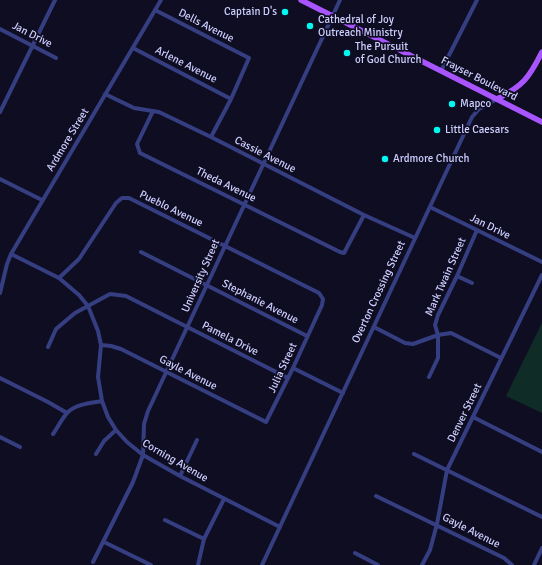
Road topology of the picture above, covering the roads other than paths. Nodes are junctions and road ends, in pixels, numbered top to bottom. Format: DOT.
graph roads {
  1 [pos="55,0"];
  2 [pos="160,0"];
  3 [pos="301,0"];
  4 [pos="340,0"];
  5 [pos="477,0"];
  6 [pos="155,10"];
  7 [pos="332,15"];
  8 [pos="0,29"];
  9 [pos="33,46"];
  10 [pos="133,48"];
  11 [pos="542,52"];
  12 [pos="56,58"];
  13 [pos="440,71"];
  14 [pos="106,94"];
  15 [pos="231,99"];
  16 [pos="497,99"];
  17 [pos="153,111"];
  18 [pos="0,112"];
  19 [pos="542,122"];
  20 [pos="212,137"];
  21 [pos="263,163"];
  22 [pos="0,179"];
  23 [pos="42,200"];
  24 [pos="245,204"];
  25 [pos="430,207"];
  26 [pos="364,216"];
  27 [pos="477,230"];
  28 [pos="415,238"];
  29 [pos="224,245"];
  30 [pos="141,252"];
  31 [pos="11,254"];
  32 [pos="542,262"];
  33 [pos="542,275"];
  34 [pos="457,276"];
  35 [pos="59,278"];
  36 [pos="472,283"];
  37 [pos="206,285"];
  38 [pos="0,293"];
  39 [pos="323,299"];
  40 [pos="88,306"];
  41 [pos="188,327"];
  42 [pos="374,327"];
  43 [pos="438,335"];
  44 [pos="307,336"];
  45 [pos="101,345"];
  46 [pos="48,347"];
  47 [pos="501,358"];
  48 [pos="293,368"];
  49 [pos="167,372"];
  50 [pos="429,377"];
  51 [pos="0,378"];
  52 [pos="288,378"];
  53 [pos="343,393"];
  54 [pos="102,401"];
  55 [pos="67,413"];
  56 [pos="473,417"];
  57 [pos="266,422"];
  58 [pos="116,430"];
  59 [pos="53,434"];
  60 [pos="0,437"];
  61 [pos="197,440"];
  62 [pos="20,447"];
  63 [pos="542,452"];
  64 [pos="96,454"];
  65 [pos="414,454"];
  66 [pos="143,455"];
  67 [pos="447,470"];
  68 [pos="180,476"];
  69 [pos="376,496"];
  70 [pos="224,499"];
  71 [pos="542,517"];
  72 [pos="165,520"];
  73 [pos="437,524"];
  74 [pos="280,527"];
  75 [pos="204,539"];
  76 [pos="104,542"];
  77 [pos="542,548"];
  78 [pos="355,553"];
  79 [pos="93,562"];
  80 [pos="151,565"];
  81 [pos="198,565"];
  82 [pos="262,565"];
  83 [pos="378,565"];
  84 [pos="422,565"];
  85 [pos="512,565"];
  86 [pos="534,565"];
  1 -- 9 [label="street"];
  2 -- 6 [label="street, Ardmore Street"];
  3 -- 7 [label="main road, Frayser Boulevard"];
  4 -- 7 [label="street, University Street"];
  5 -- 13 [label="street"];
  6 -- 10 [label="street, Ardmore Street"];
  6 -- 15 [label="street, Dells Avenue"];
  7 -- 13 [label="main road, Frayser Boulevard"];
  7 -- 21 [label="street, University Street"];
  8 -- 9 [label="street, Jan Drive"];
  9 -- 12 [label="street, Jan Drive"];
  9 -- 18 [label="street"];
  10 -- 14 [label="street, Ardmore Street"];
  10 -- 15 [label="street, Arlene Avenue"];
  11 -- 16 [label="main road, Overton Crossing Street"];
  13 -- 16 [label="main road, Frayser Boulevard"];
  14 -- 17 [label="street, Cassie Avenue"];
  14 -- 23 [label="street, Ardmore Street"];
  15 -- 20 [label="street"];
  16 -- 19 [label="main road, Frayser Boulevard"];
  16 -- 25 [label="street, Overton Crossing Street"];
  17 -- 20 [label="street, Cassie Avenue"];
  17 -- 24 [label="street, Theda Avenue"];
  20 -- 21 [label="street, Cassie Avenue"];
  21 -- 24 [label="street, University Street"];
  21 -- 26 [label="street, Cassie Avenue"];
  22 -- 23 [label="street"];
  23 -- 31 [label="street, Ardmore Street"];
  24 -- 26 [label="street, Theda Avenue"];
  24 -- 29 [label="street, University Street"];
  25 -- 27 [label="street, Jan Drive"];
  25 -- 28 [label="street, Overton Crossing Street"];
  26 -- 28 [label="street, Cassie Avenue"];
  27 -- 32 [label="street, Jan Drive"];
  27 -- 34 [label="street, Mark Twain Street"];
  28 -- 42 [label="street, Overton Crossing Street"];
  29 -- 35 [label="street, Pueblo Avenue"];
  29 -- 37 [label="street, University Street"];
  29 -- 39 [label="street, Pueblo Avenue"];
  30 -- 37 [label="street, Stephanie Avenue"];
  31 -- 35 [label="street, Corning Avenue"];
  31 -- 38 [label="street, Ardmore Street"];
  33 -- 47 [label="street, Denver Street"];
  34 -- 36 [label="street"];
  34 -- 43 [label="street, Mark Twain Street"];
  35 -- 40 [label="street, Corning Avenue"];
  37 -- 41 [label="street, University Street"];
  37 -- 44 [label="street, Stephanie Avenue"];
  39 -- 44 [label="street, Julia Street"];
  40 -- 41 [label="street, Pamela Drive"];
  40 -- 45 [label="street, Corning Avenue"];
  40 -- 46 [label="street, Pamela Drive"];
  41 -- 49 [label="street, University Street"];
  41 -- 52 [label="street, Pamela Drive"];
  42 -- 43 [label="street"];
  42 -- 53 [label="street, Overton Crossing Street"];
  43 -- 47 [label="street"];
  43 -- 50 [label="street, Mark Twain Street"];
  44 -- 48 [label="street, Julia Street"];
  45 -- 49 [label="street, Gayle Avenue"];
  45 -- 54 [label="street, Corning Avenue"];
  47 -- 56 [label="street, Denver Street"];
  48 -- 52 [label="street, Julia Street"];
  48 -- 53 [label="street"];
  49 -- 57 [label="street, Gayle Avenue"];
  49 -- 66 [label="street, University Street"];
  51 -- 55 [label="street"];
  52 -- 57 [label="street, Julia Street"];
  53 -- 74 [label="street, Overton Crossing Street"];
  54 -- 55 [label="street"];
  54 -- 58 [label="street, Corning Avenue"];
  55 -- 59 [label="street"];
  56 -- 63 [label="street"];
  56 -- 67 [label="street, Denver Street"];
  58 -- 64 [label="street"];
  58 -- 66 [label="street, Corning Avenue"];
  60 -- 62 [label="street"];
  61 -- 68 [label="street"];
  65 -- 67 [label="street"];
  66 -- 68 [label="street, Corning Avenue"];
  66 -- 76 [label="street, University Street"];
  67 -- 71 [label="street"];
  67 -- 73 [label="street, Denver Street"];
  68 -- 70 [label="street, Corning Avenue"];
  69 -- 73 [label="street, Gayle Avenue"];
  70 -- 74 [label="street, Corning Avenue"];
  70 -- 75 [label="street"];
  72 -- 75 [label="street"];
  73 -- 84 [label="street, Denver Street"];
  73 -- 85 [label="street, Gayle Avenue"];
  74 -- 82 [label="street, Overton Crossing Street"];
  75 -- 81 [label="street"];
  76 -- 79 [label="street, University Street"];
  76 -- 80 [label="street"];
  77 -- 86 [label="street"];
  78 -- 83 [label="street"];
}
